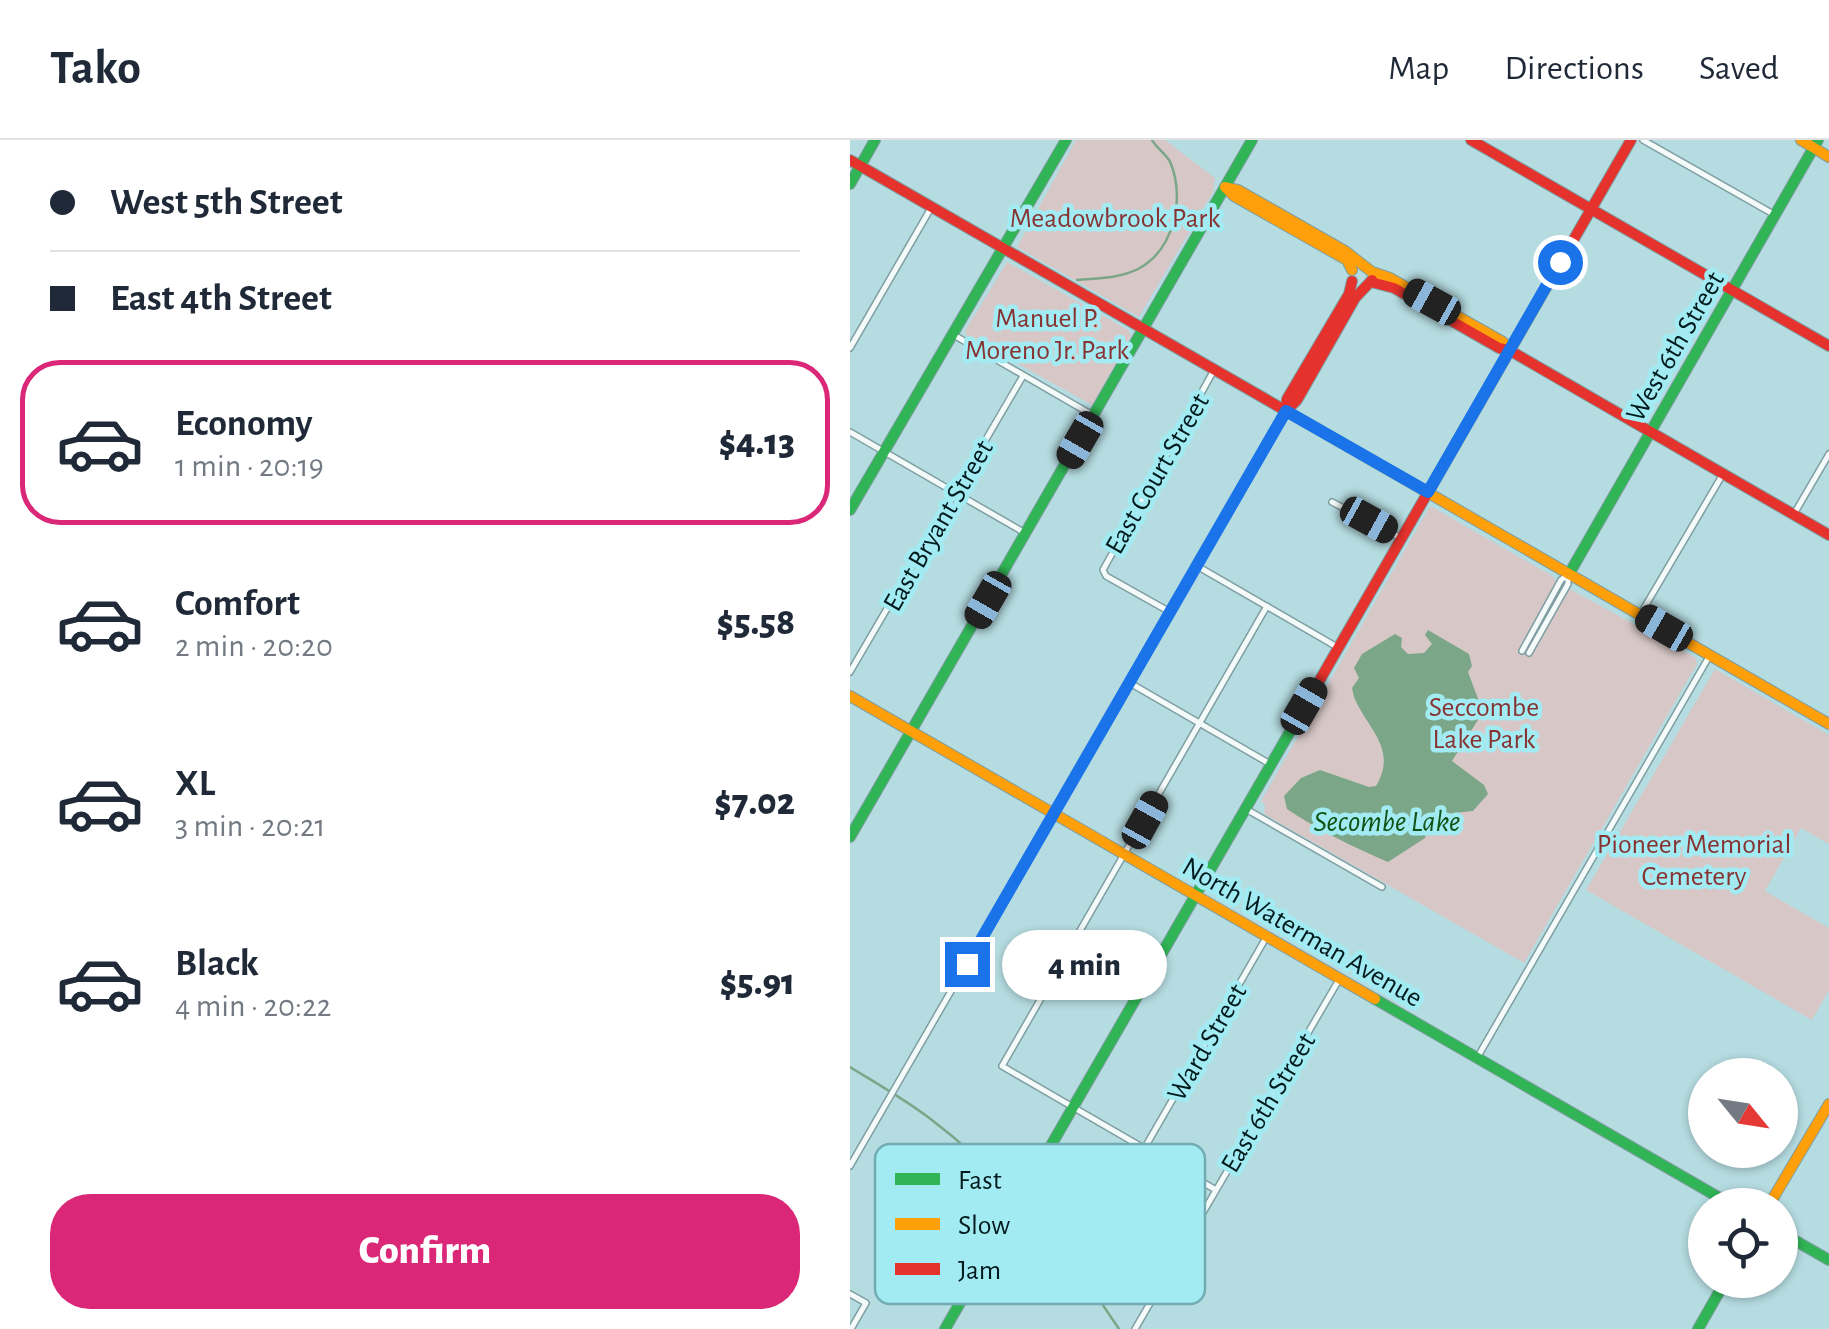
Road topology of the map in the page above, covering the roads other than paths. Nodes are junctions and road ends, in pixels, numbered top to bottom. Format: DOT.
graph roads {
  1 [pos="875,140"];
  2 [pos="1066,140"];
  3 [pos="1252,140"];
  4 [pos="1471,140"];
  5 [pos="1631,140"];
  6 [pos="1643,140"];
  7 [pos="1801,140"];
  8 [pos="1816,144"];
  9 [pos="1829,157"];
  10 [pos="855,163"];
  11 [pos="850,184"];
  12 [pos="1225,187"];
  13 [pos="931,208"];
  14 [pos="1591,209"];
  15 [pos="1776,215"];
  16 [pos="1002,248"];
  17 [pos="1362,276"];
  18 [pos="1732,290"];
  19 [pos="1144,329"];
  20 [pos="952,334"];
  21 [pos="1829,346"];
  22 [pos="850,348"];
  23 [pos="1509,350"];
  24 [pos="1214,370"];
  25 [pos="1024,376"];
  26 [pos="1286,411"];
  27 [pos="1094,416"];
  28 [pos="850,432"];
  29 [pos="1650,432"];
  30 [pos="884,452"];
  31 [pos="1829,454"];
  32 [pos="1723,474"];
  33 [pos="1428,492"];
  34 [pos="956,494"];
  35 [pos="1332,502"];
  36 [pos="850,510"];
  37 [pos="1794,514"];
  38 [pos="1026,534"];
  39 [pos="1829,535"];
  40 [pos="1401,538"];
  41 [pos="1197,566"];
  42 [pos="1569,574"];
  43 [pos="1267,606"];
  44 [pos="1170,612"];
  45 [pos="1640,615"];
  46 [pos="1338,648"];
  47 [pos="1526,652"];
  48 [pos="1710,655"];
  49 [pos="850,672"];
  50 [pos="1130,683"];
  51 [pos="850,696"];
  52 [pos="1200,723"];
  53 [pos="1829,724"];
  54 [pos="912,732"];
  55 [pos="1271,764"];
  56 [pos="1246,808"];
  57 [pos="1054,813"];
  58 [pos="850,837"];
  59 [pos="1126,854"];
  60 [pos="1382,888"];
  61 [pos="1197,895"];
  62 [pos="1268,936"];
  63 [pos="1340,978"];
  64 [pos="1477,1058"];
  65 [pos="1829,1104"];
  66 [pos="1074,1108"];
  67 [pos="1053,1144"];
  68 [pos="1135,1144"];
  69 [pos="1147,1144"];
  70 [pos="850,1166"];
  71 [pos="1205,1184"];
  72 [pos="1703,1188"];
  73 [pos="1779,1188"];
  74 [pos="1216,1190"];
  75 [pos="1205,1209"];
  76 [pos="1798,1242"];
  77 [pos="1829,1260"];
  78 [pos="850,1294"];
  79 [pos="1716,1298"];
  80 [pos="960,1304"];
  81 [pos="1150,1304"];
  82 [pos="851,1329"];
  83 [pos="945,1329"];
  84 [pos="1135,1329"];
  85 [pos="1698,1329"];
  1 -- 10 [label="street"];
  2 -- 16 [label="street"];
  3 -- 12 [label="street"];
  4 -- 14 [label="street"];
  5 -- 14 [label="street"];
  6 -- 15 [label="street"];
  7 -- 8 [label="street"];
  8 -- 9 [label="street"];
  8 -- 15 [label="street, West 6th Street"];
  10 -- 11 [label="street"];
  10 -- 13 [label="street"];
  12 -- 17 [label="street"];
  12 -- 19 [label="street"];
  13 -- 16 [label="street"];
  13 -- 22 [label="street"];
  14 -- 18 [label="street"];
  14 -- 23 [label="street"];
  15 -- 18 [label="street, West 6th Street"];
  16 -- 19 [label="street"];
  16 -- 20 [label="street"];
  17 -- 23 [label="street"];
  17 -- 26 [label="street"];
  18 -- 21 [label="street"];
  18 -- 29 [label="street, West 6th Street"];
  19 -- 24 [label="street"];
  19 -- 27 [label="street"];
  20 -- 25 [label="street"];
  20 -- 30 [label="street"];
  23 -- 29 [label="street"];
  23 -- 33 [label="street"];
  24 -- 26 [label="street"];
  24 -- 44 [label="street, East Court Street"];
  25 -- 27 [label="street"];
  25 -- 34 [label="street, East Bryant Street"];
  26 -- 33 [label="street"];
  26 -- 41 [label="street"];
  27 -- 38 [label="street"];
  28 -- 30 [label="street"];
  29 -- 32 [label="street"];
  29 -- 42 [label="street, West 6th Street"];
  30 -- 34 [label="street"];
  30 -- 36 [label="street"];
  31 -- 37 [label="street"];
  32 -- 37 [label="street"];
  32 -- 45 [label="street"];
  33 -- 40 [label="street"];
  33 -- 42 [label="street"];
  34 -- 38 [label="street"];
  34 -- 49 [label="street, East Bryant Street"];
  35 -- 40 [label="street"];
  37 -- 39 [label="street"];
  38 -- 54 [label="street"];
  40 -- 46 [label="street"];
  41 -- 43 [label="street"];
  41 -- 44 [label="street"];
  42 -- 45 [label="street"];
  42 -- 47 [label="street"];
  43 -- 46 [label="street"];
  43 -- 52 [label="street"];
  44 -- 50 [label="street"];
  45 -- 48 [label="street"];
  46 -- 55 [label="street"];
  48 -- 53 [label="street"];
  48 -- 64 [label="street"];
  50 -- 52 [label="street"];
  50 -- 57 [label="street"];
  51 -- 54 [label="street, North Waterman Avenue"];
  52 -- 55 [label="street"];
  52 -- 59 [label="street"];
  54 -- 57 [label="street, North Waterman Avenue"];
  54 -- 58 [label="street"];
  55 -- 56 [label="street"];
  56 -- 60 [label="street"];
  56 -- 61 [label="street"];
  57 -- 59 [label="street, North Waterman Avenue"];
  57 -- 70 [label="street"];
  59 -- 61 [label="street, North Waterman Avenue"];
  59 -- 66 [label="street"];
  61 -- 62 [label="street, North Waterman Avenue"];
  61 -- 66 [label="street"];
  62 -- 63 [label="street, North Waterman Avenue"];
  62 -- 69 [label="street, Ward Street"];
  63 -- 64 [label="street, North Waterman Avenue"];
  63 -- 74 [label="street, East 6th Street"];
  64 -- 72 [label="street, North Waterman Avenue"];
  65 -- 73 [label="street"];
  66 -- 67 [label="street"];
  66 -- 68 [label="street"];
  71 -- 74 [label="street"];
  74 -- 75 [label="street, East 6th Street"];
  76 -- 77 [label="street"];
  78 -- 82 [label="street"];
  79 -- 85 [label="street"];
  80 -- 83 [label="street"];
  81 -- 84 [label="street, East 6th Street"];
}
